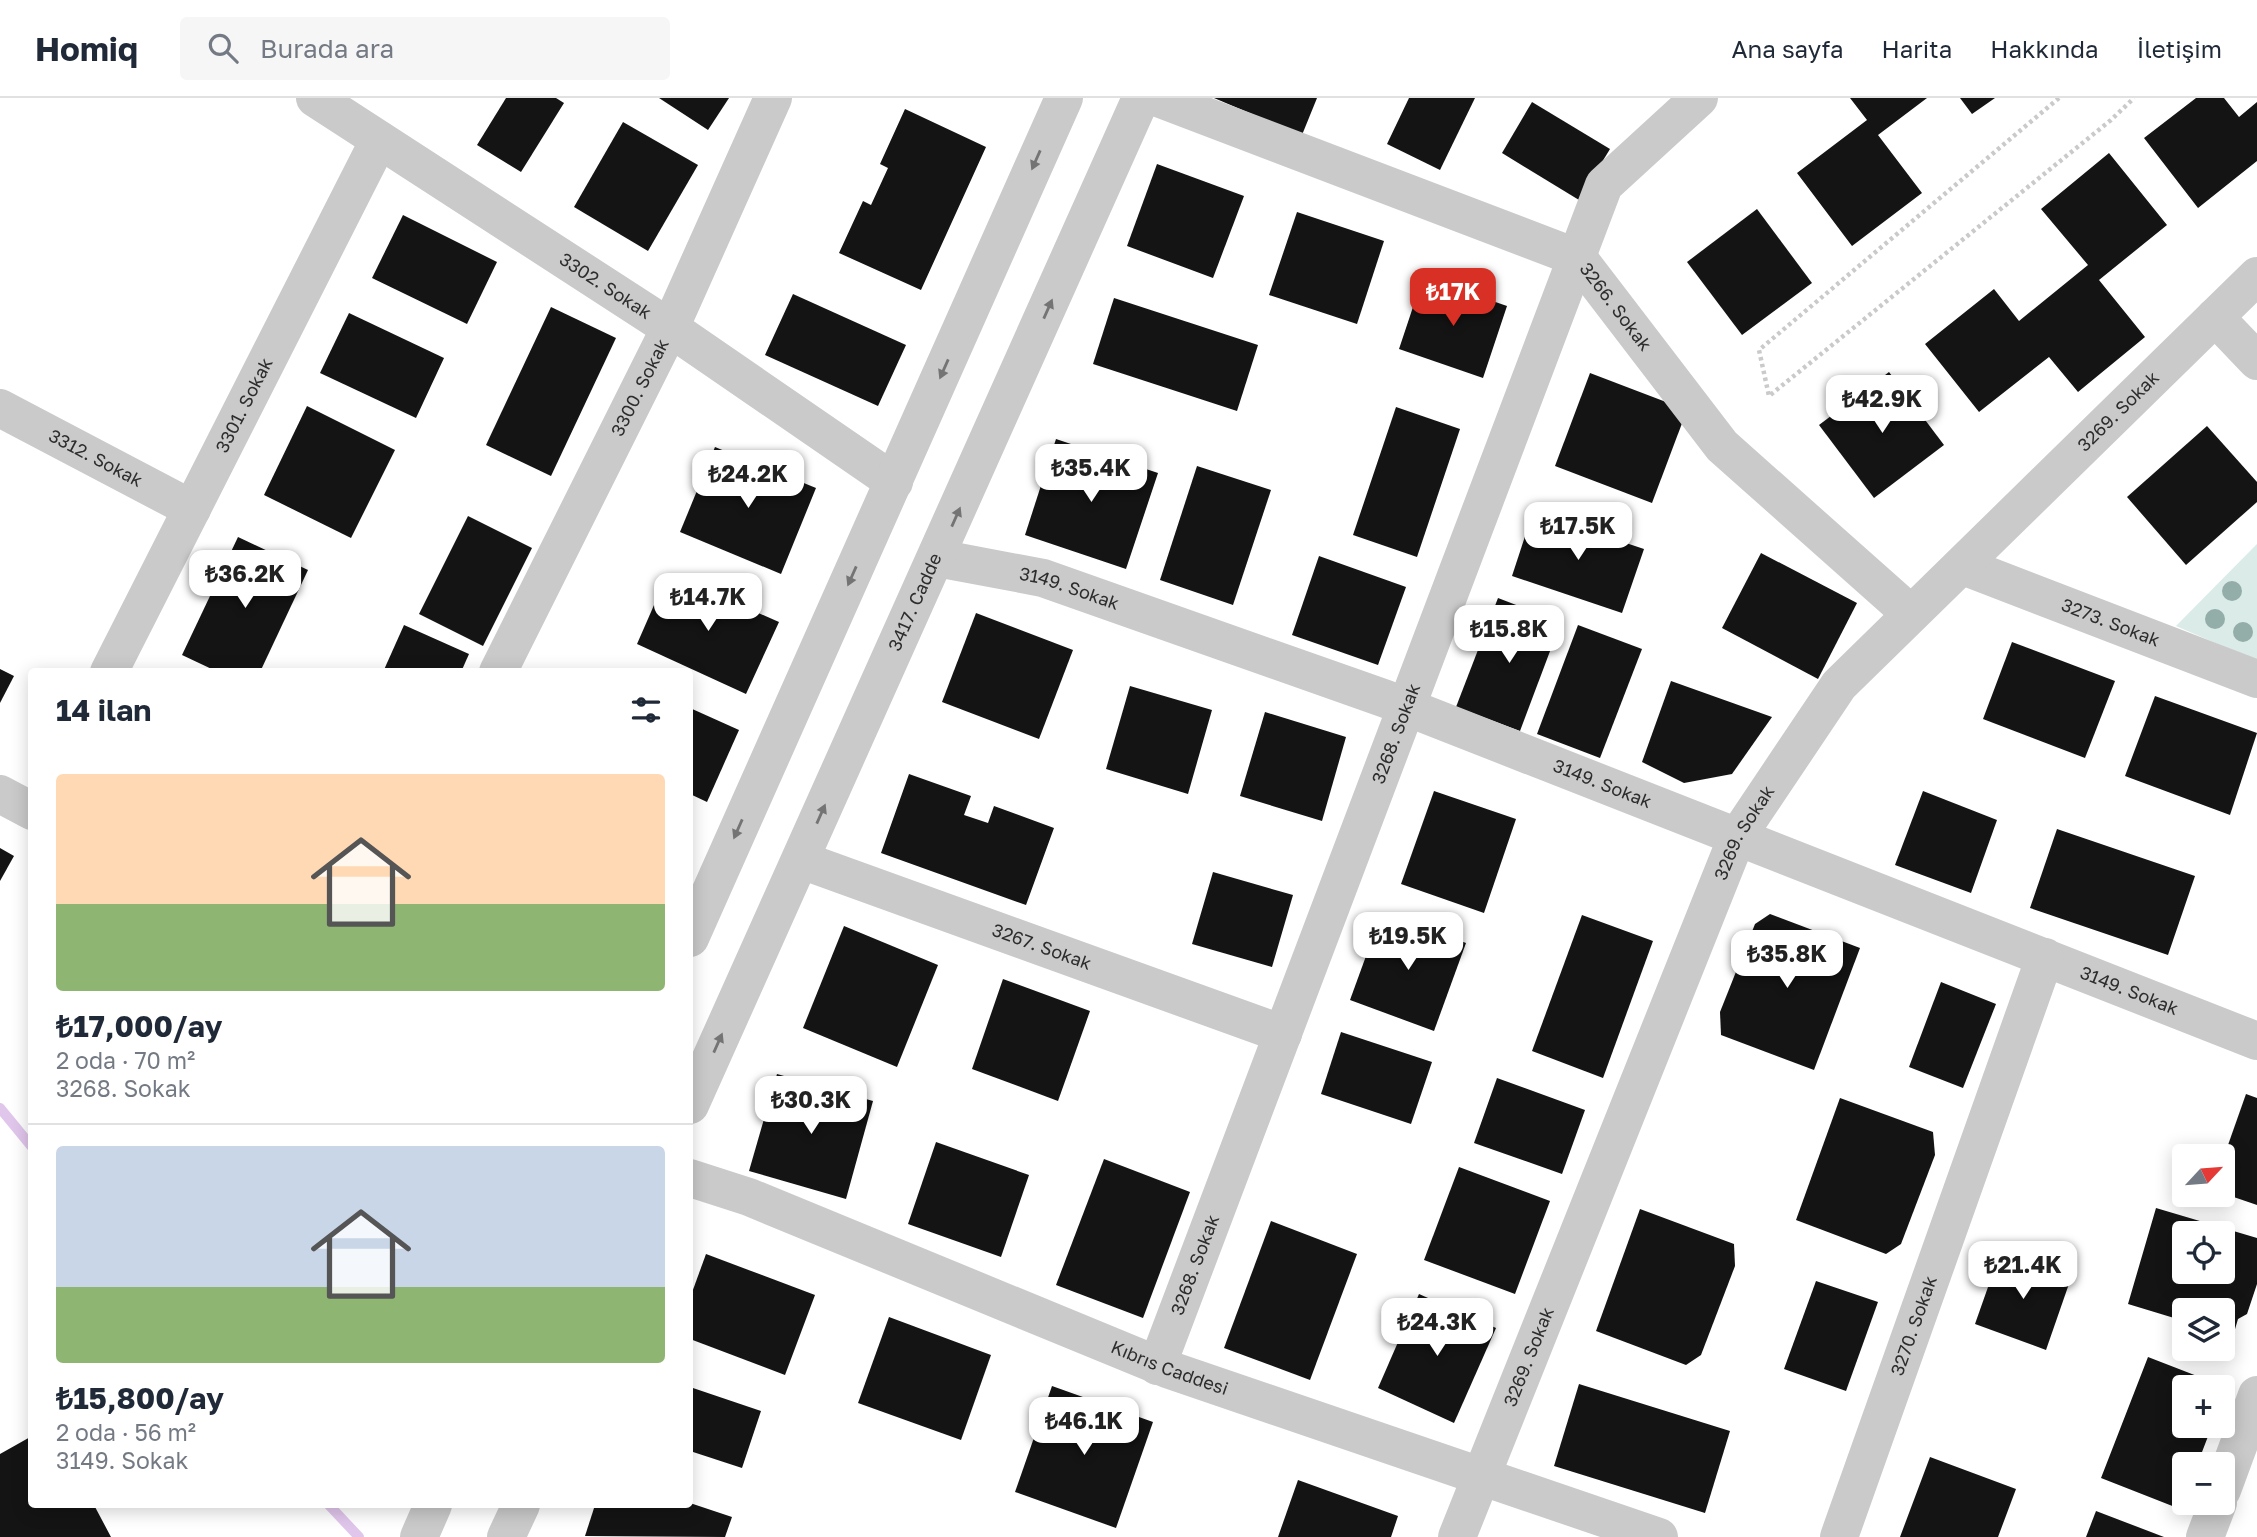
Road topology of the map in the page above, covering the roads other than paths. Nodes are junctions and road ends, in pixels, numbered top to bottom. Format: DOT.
graph roads {
  1 [pos="315,98"];
  2 [pos="773,98"];
  3 [pos="1064,98"];
  4 [pos="1141,98"];
  5 [pos="1158,98"];
  6 [pos="1699,98"];
  7 [pos="379,140"];
  8 [pos="1578,258"];
  9 [pos="2257,276"];
  10 [pos="2215,317"];
  11 [pos="670,328"];
  12 [pos="2257,361"];
  13 [pos="0,408"];
  14 [pos="894,482"];
  15 [pos="192,509"];
  16 [pos="937,558"];
  17 [pos="1963,566"];
  18 [pos="1911,614"];
  19 [pos="111,668"];
  20 [pos="500,668"];
  21 [pos="2257,679"];
  22 [pos="1407,707"];
  23 [pos="0,794"];
  24 [pos="28,809"];
  25 [pos="1737,837"];
  26 [pos="801,860"];
  27 [pos="693,931"];
  28 [pos="2045,957"];
  29 [pos="1283,1034"];
  30 [pos="2257,1041"];
  31 [pos="693,1098"];
  32 [pos="693,1179"];
  33 [pos="1157,1366"];
  34 [pos="2257,1395"];
  35 [pos="2235,1455"];
  36 [pos="1483,1476"];
  37 [pos="432,1508"];
  38 [pos="520,1508"];
  39 [pos="2213,1515"];
  40 [pos="419,1537"];
  41 [pos="506,1537"];
  42 [pos="1457,1537"];
  43 [pos="1659,1537"];
  44 [pos="1839,1537"];
  45 [pos="2205,1537"];
  1 -- 7 [label="street, 3302. Sokak"];
  2 -- 11 [label="street, 3300. Sokak"];
  3 -- 14 [label="street, one-way"];
  16 -- 4 [label="street, 3417. Cadde, one-way"];
  5 -- 8 [label="street, 3266. Sokak"];
  6 -- 8 [label="street, 3268. Sokak"];
  7 -- 11 [label="street, 3302. Sokak"];
  7 -- 15 [label="street, 3301. Sokak"];
  8 -- 18 [label="street, 3266. Sokak"];
  8 -- 22 [label="street, 3268. Sokak"];
  9 -- 10 [label="street, 3269. Sokak"];
  10 -- 12 [label="street"];
  10 -- 17 [label="street, 3269. Sokak"];
  11 -- 14 [label="street, 3302. Sokak"];
  11 -- 20 [label="street, 3300. Sokak"];
  13 -- 15 [label="street, 3312. Sokak"];
  14 -- 27 [label="street, one-way"];
  15 -- 19 [label="street, 3301. Sokak"];
  16 -- 22 [label="street, 3149. Sokak"];
  26 -- 16 [label="street, 3417. Cadde, one-way"];
  17 -- 18 [label="street, 3269. Sokak"];
  17 -- 21 [label="street, 3273. Sokak"];
  18 -- 25 [label="street, 3269. Sokak"];
  22 -- 25 [label="street, 3149. Sokak"];
  22 -- 29 [label="street, 3268. Sokak"];
  23 -- 24 [label="street"];
  25 -- 28 [label="street, 3149. Sokak"];
  25 -- 36 [label="street, 3269. Sokak"];
  26 -- 29 [label="street, 3267. Sokak"];
  31 -- 26 [label="street, 3417. Cadde, one-way"];
  28 -- 30 [label="street, 3149. Sokak"];
  28 -- 44 [label="street, 3270. Sokak"];
  29 -- 33 [label="street, 3268. Sokak"];
  32 -- 33 [label="street, Kıbrıs Caddesi"];
  33 -- 36 [label="street, Kıbrıs Caddesi"];
  34 -- 35 [label="street"];
  36 -- 42 [label="street, 3269. Sokak"];
  36 -- 43 [label="street, Kıbrıs Caddesi"];
  37 -- 40 [label="street"];
  38 -- 41 [label="street"];
  39 -- 45 [label="street"];
}
